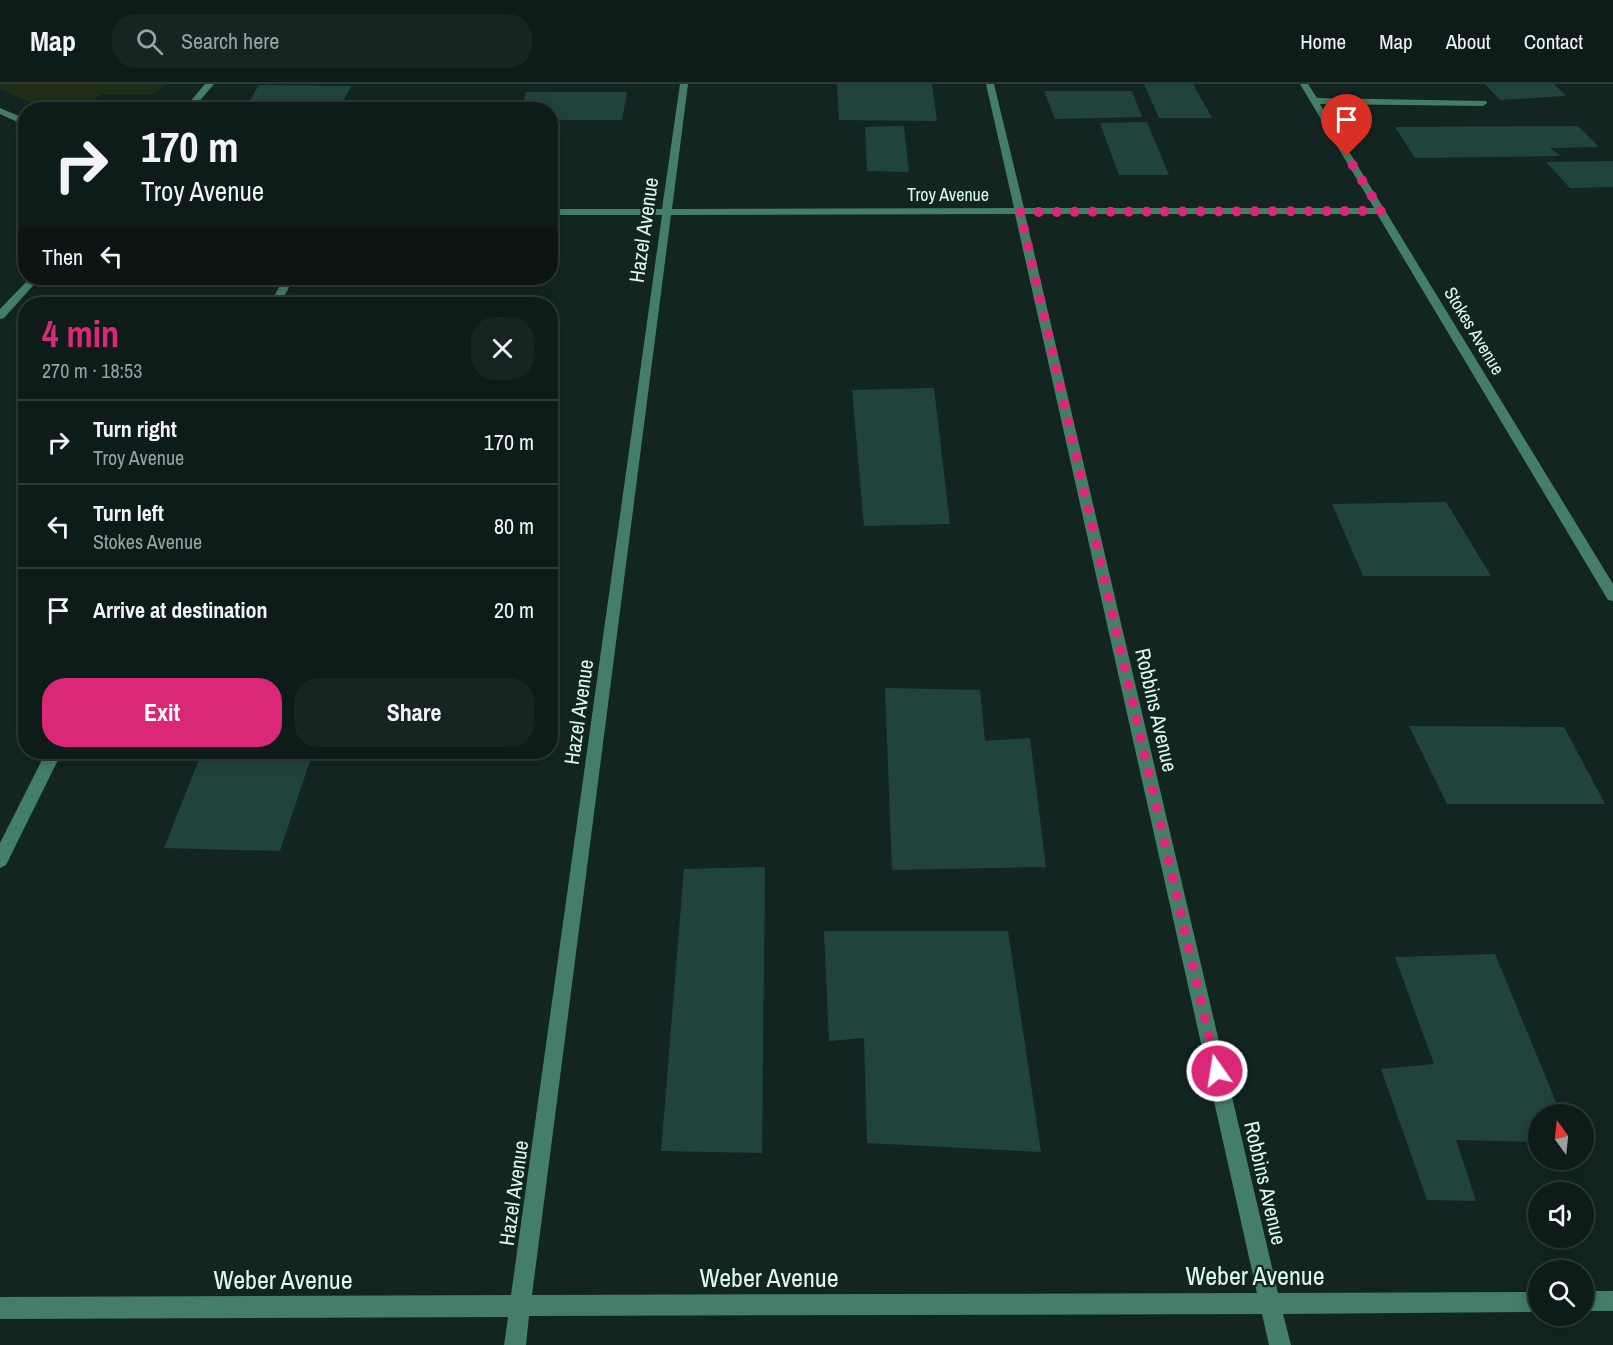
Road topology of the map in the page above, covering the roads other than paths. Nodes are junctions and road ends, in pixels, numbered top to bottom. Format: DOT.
graph roads {
  1 [pos="210,84"];
  2 [pos="684,84"];
  3 [pos="990,84"];
  4 [pos="1304,84"];
  5 [pos="1314,101"];
  6 [pos="194,102"];
  7 [pos="1483,103"];
  8 [pos="0,111"];
  9 [pos="18,119"];
  10 [pos="1381,211"];
  11 [pos="558,212"];
  12 [pos="667,212"];
  13 [pos="1020,212"];
  14 [pos="29,285"];
  15 [pos="0,316"];
  16 [pos="1613,596"];
  17 [pos="50,759"];
  18 [pos="0,860"];
  19 [pos="1594,1301"];
  20 [pos="1613,1301"];
  21 [pos="1528,1302"];
  22 [pos="1271,1303"];
  23 [pos="521,1305"];
  24 [pos="0,1308"];
  25 [pos="515,1345"];
  26 [pos="1280,1345"];
  1 -- 6 [label="street"];
  2 -- 12 [label="street, Hazel Avenue"];
  3 -- 13 [label="street, Robbins Avenue"];
  4 -- 5 [label="street, Stokes Avenue"];
  5 -- 7 [label="street"];
  5 -- 10 [label="street, Stokes Avenue"];
  8 -- 9 [label="street"];
  10 -- 13 [label="street, Troy Avenue"];
  10 -- 16 [label="street, Stokes Avenue"];
  11 -- 12 [label="street, Troy Avenue"];
  12 -- 13 [label="street, Troy Avenue"];
  12 -- 23 [label="street, Hazel Avenue"];
  13 -- 22 [label="street, Robbins Avenue"];
  14 -- 15 [label="street"];
  17 -- 18 [label="street"];
  19 -- 20 [label="street"];
  21 -- 22 [label="street, Weber Avenue"];
  22 -- 23 [label="street, Weber Avenue"];
  22 -- 26 [label="street, Robbins Avenue"];
  23 -- 24 [label="street, Weber Avenue"];
  23 -- 25 [label="street, Hazel Avenue"];
}
